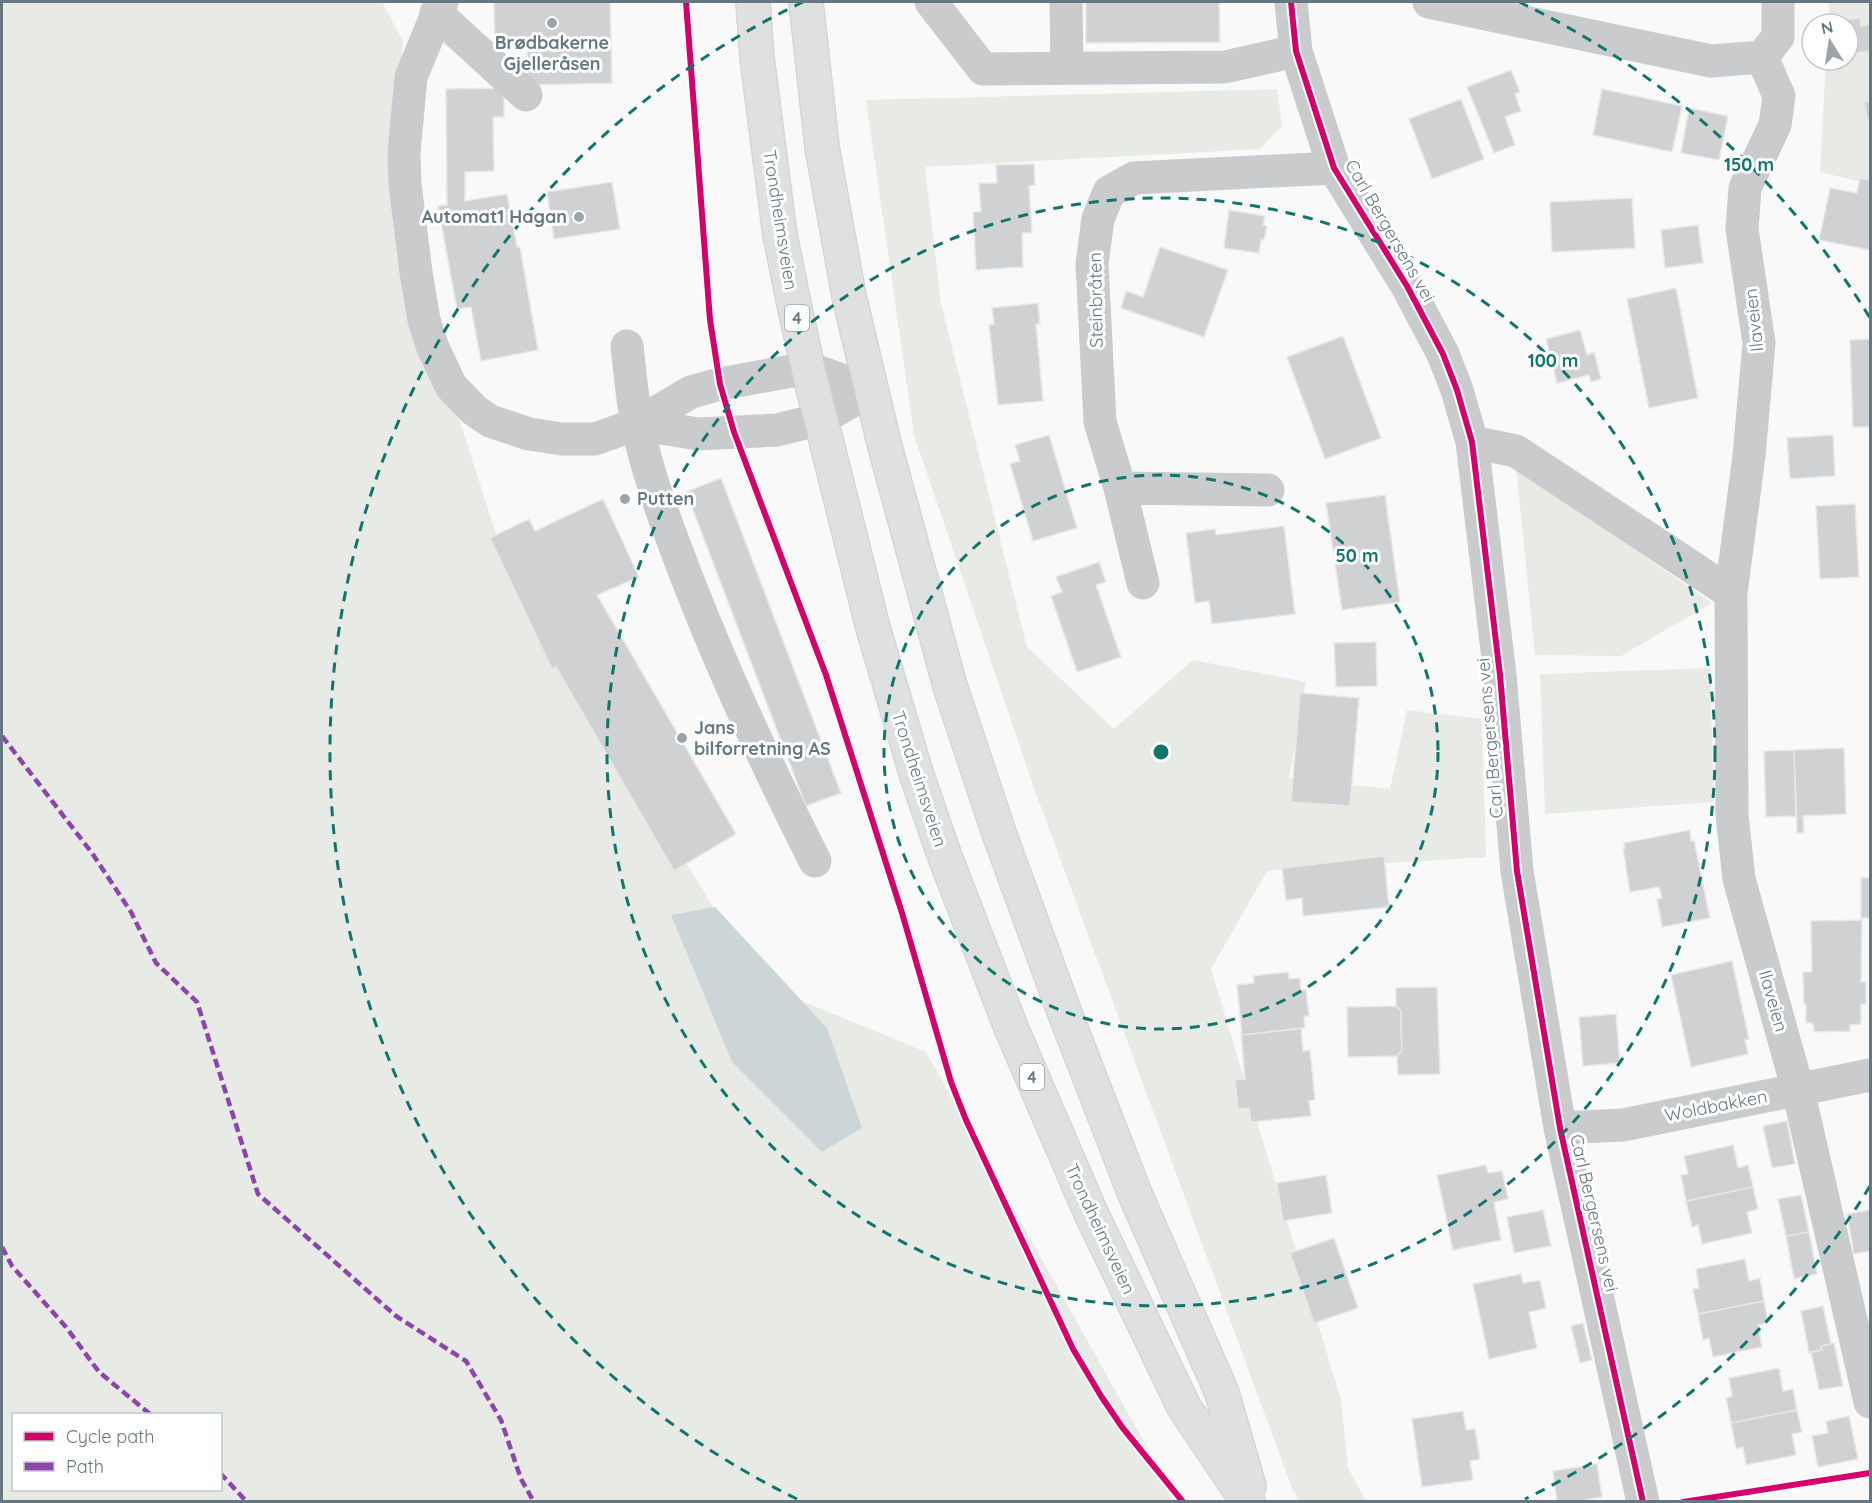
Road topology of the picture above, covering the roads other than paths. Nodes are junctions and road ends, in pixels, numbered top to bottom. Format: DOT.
graph roads {
  1 [pos="753,2"];
  2 [pos="806,2"];
  3 [pos="931,2"];
  4 [pos="1066,2"];
  5 [pos="1292,2"];
  6 [pos="1429,2"];
  7 [pos="1778,2"];
  8 [pos="439,7"];
  9 [pos="1296,51"];
  10 [pos="1762,57"];
  11 [pos="1067,68"];
  12 [pos="526,95"];
  13 [pos="1334,168"];
  14 [pos="627,346"];
  15 [pos="808,368"];
  16 [pos="871,390"];
  17 [pos="820,419"];
  18 [pos="637,424"];
  19 [pos="1472,442"];
  20 [pos="1120,489"];
  21 [pos="1268,490"];
  22 [pos="1143,583"];
  23 [pos="1731,592"];
  24 [pos="815,861"];
  25 [pos="1870,1075"];
  26 [pos="1798,1090"];
  27 [pos="1560,1128"];
  28 [pos="1870,1402"];
  29 [pos="1248,1502"];
  30 [pos="1253,1502"];
  31 [pos="1643,1502"];
  1 -- 15 [label="highway, Trondheimsveien / 4"];
  2 -- 16 [label="highway"];
  3 -- 11 [label="street"];
  4 -- 11 [label="street"];
  5 -- 9 [label="street, Carl Bergersens vei"];
  6 -- 10 [label="street"];
  7 -- 10 [label="street"];
  8 -- 12 [label="street"];
  8 -- 18 [label="street"];
  9 -- 11 [label="street"];
  9 -- 13 [label="street, Carl Bergersens vei"];
  10 -- 23 [label="street, Ilaveien"];
  13 -- 19 [label="street, Carl Bergersens vei"];
  13 -- 20 [label="street, Steinbråten"];
  14 -- 18 [label="street"];
  15 -- 16 [label="street"];
  15 -- 17 [label="highway, Trondheimsveien / 4"];
  15 -- 18 [label="street"];
  16 -- 17 [label="street"];
  16 -- 30 [label="highway"];
  17 -- 18 [label="street"];
  17 -- 29 [label="highway, Trondheimsveien / 4"];
  18 -- 24 [label="street"];
  19 -- 23 [label="street"];
  19 -- 27 [label="street, Carl Bergersens vei"];
  20 -- 21 [label="street"];
  20 -- 22 [label="street, Steinbråten"];
  23 -- 26 [label="street, Ilaveien"];
  25 -- 26 [label="street, Woldbakken"];
  26 -- 27 [label="street, Woldbakken"];
  26 -- 28 [label="street, Ilaveien"];
  27 -- 31 [label="street, Carl Bergersens vei"];
}
